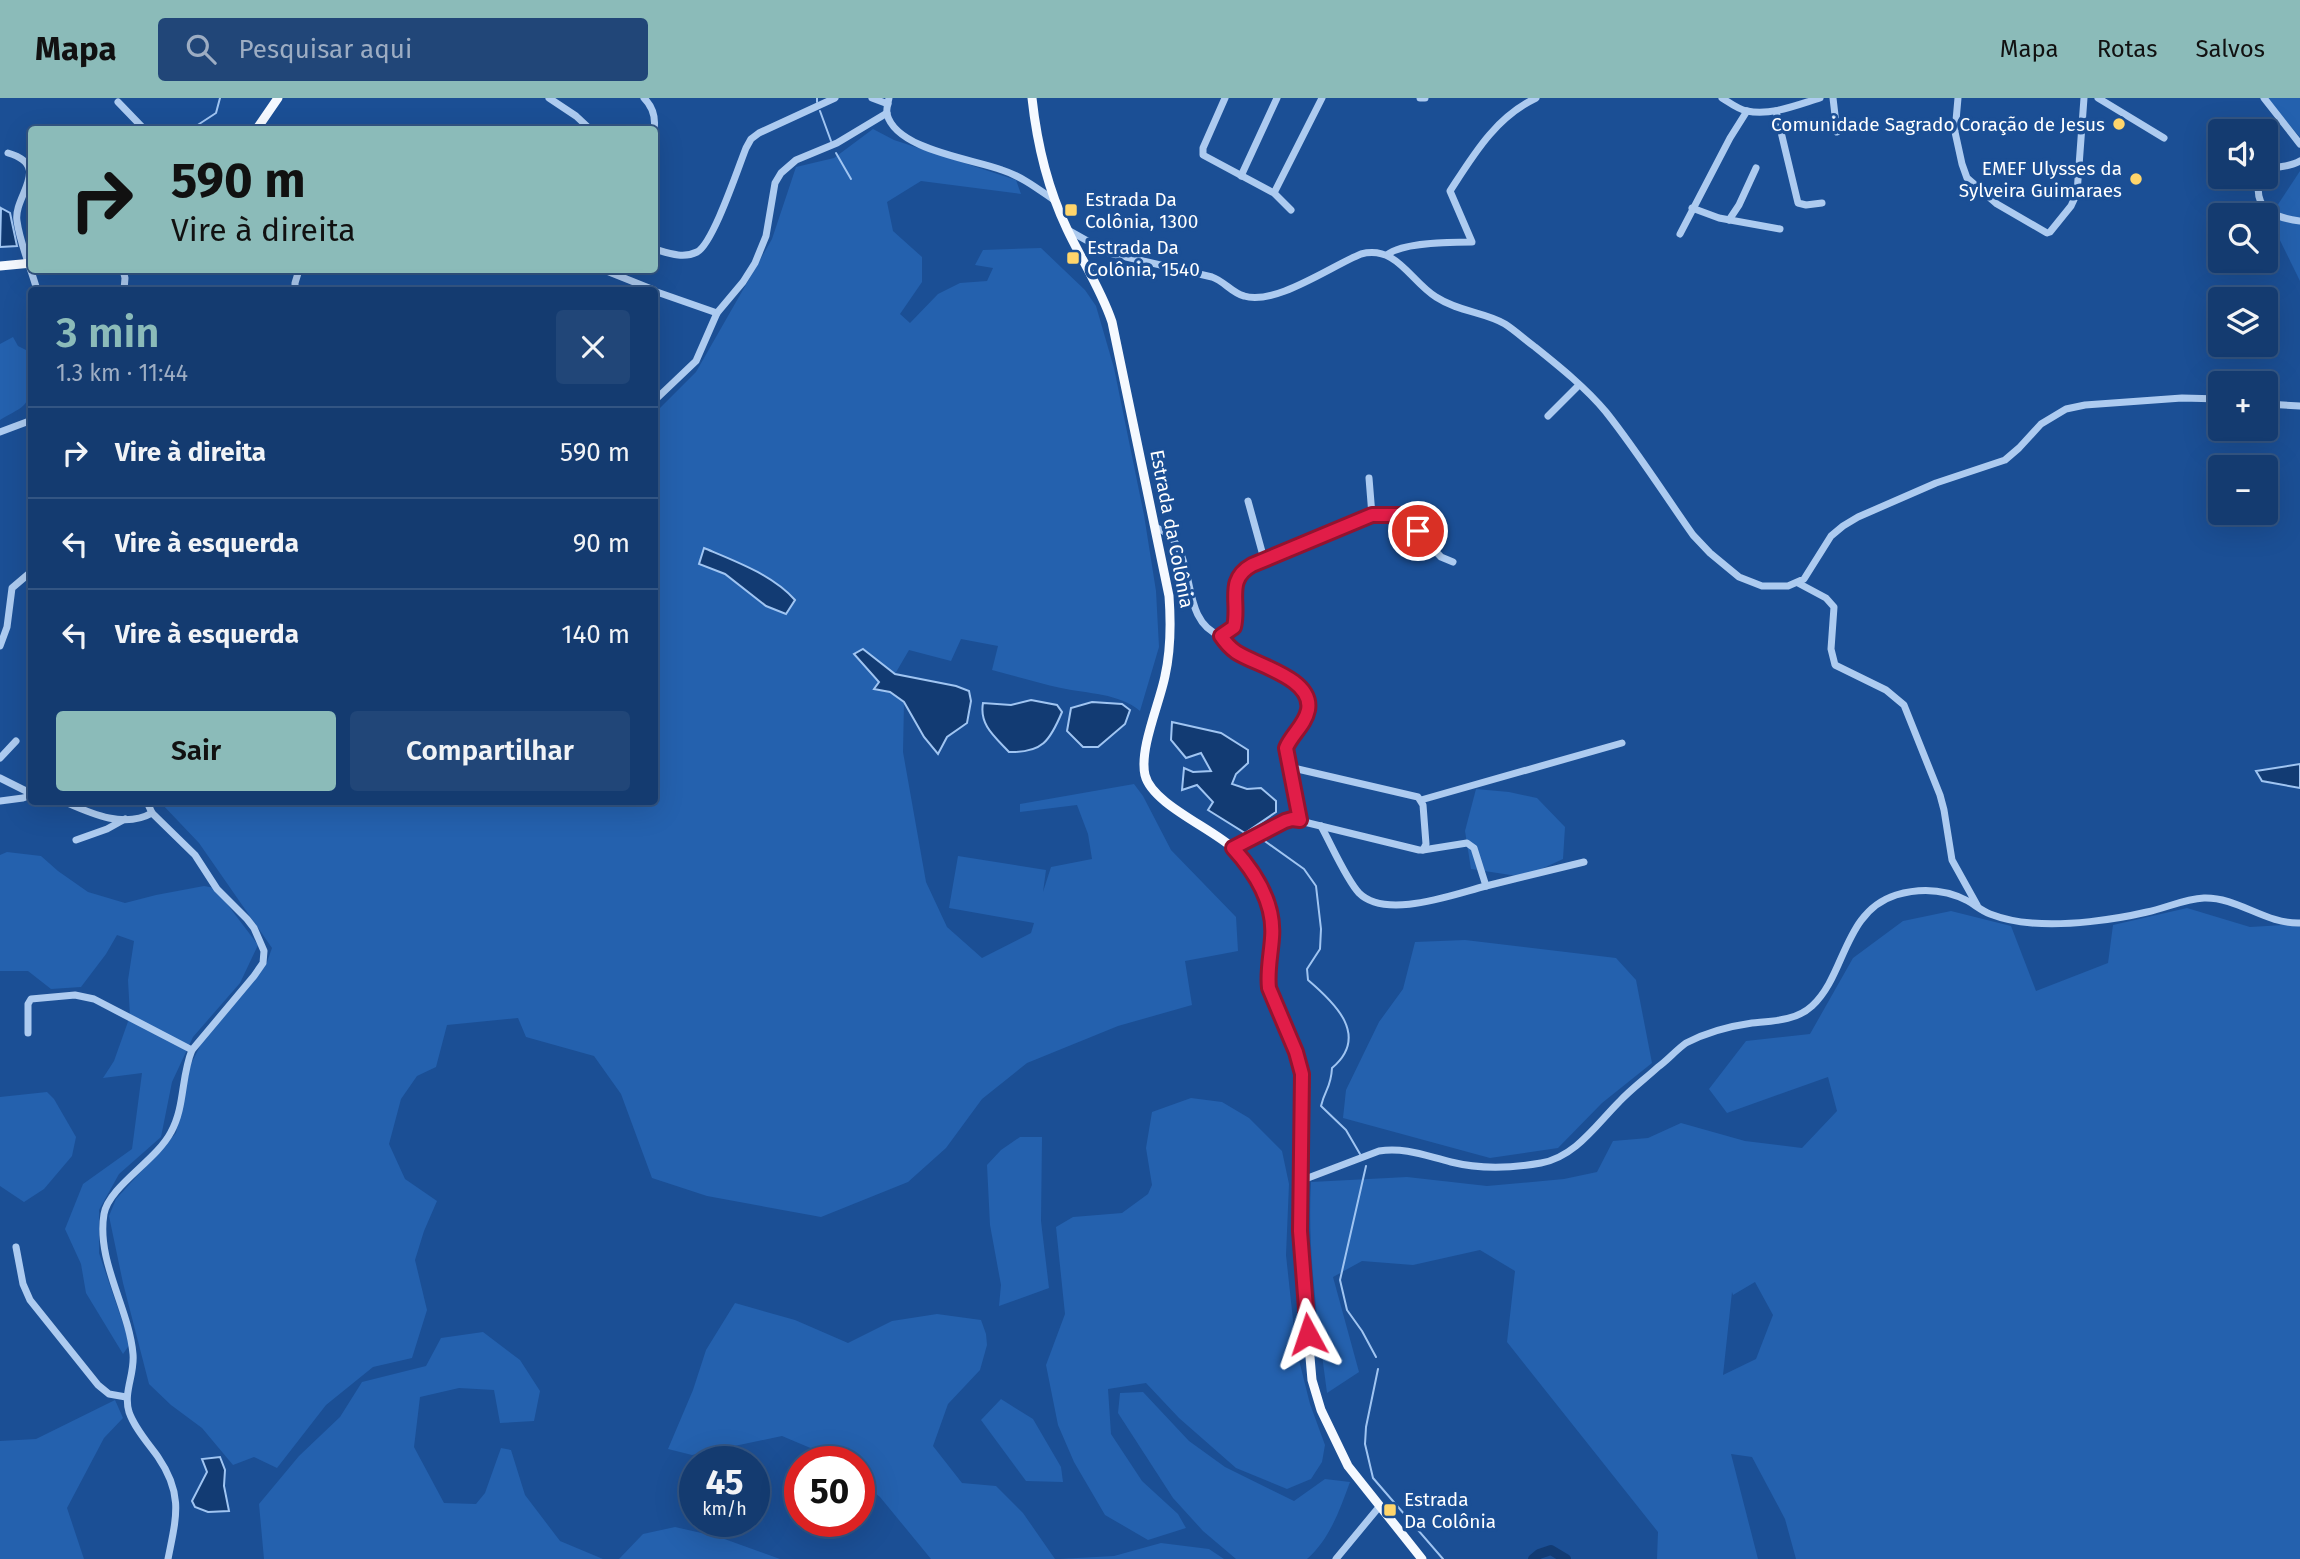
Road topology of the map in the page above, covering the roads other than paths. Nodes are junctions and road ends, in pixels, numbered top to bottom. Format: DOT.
graph roads {
  1 [pos="278,98"];
  2 [pos="549,98"];
  3 [pos="644,98"];
  4 [pos="835,98"];
  5 [pos="872,98"];
  6 [pos="1032,98"];
  7 [pos="1225,98"];
  8 [pos="1277,98"];
  9 [pos="1322,98"];
  10 [pos="1536,98"];
  11 [pos="1722,98"];
  12 [pos="1819,98"];
  13 [pos="1833,98"];
  14 [pos="1958,98"];
  15 [pos="2084,98"];
  16 [pos="2098,98"];
  17 [pos="2264,98"];
  18 [pos="1805,100"];
  19 [pos="888,101"];
  20 [pos="118,102"];
  21 [pos="1747,111"];
  22 [pos="1776,111"];
  23 [pos="887,113"];
  24 [pos="141,126"];
  25 [pos="259,126"];
  26 [pos="587,126"];
  27 [pos="654,126"];
  28 [pos="1837,132"];
  29 [pos="2164,138"];
  30 [pos="2300,144"];
  31 [pos="8,153"];
  32 [pos="2300,162"];
  33 [pos="1756,168"];
  34 [pos="2278,168"];
  35 [pos="28,172"];
  36 [pos="1241,176"];
  37 [pos="28,182"];
  38 [pos="2259,189"];
  39 [pos="1274,193"];
  40 [pos="1054,200"];
  41 [pos="1822,203"];
  42 [pos="1692,208"];
  43 [pos="1290,210"];
  44 [pos="1729,220"];
  45 [pos="2300,221"];
  46 [pos="1780,229"];
  47 [pos="1067,230"];
  48 [pos="1679,234"];
  49 [pos="658,250"];
  50 [pos="1387,255"];
  51 [pos="28,257"];
  52 [pos="28,263"];
  53 [pos="0,267"];
  54 [pos="612,273"];
  55 [pos="646,287"];
  56 [pos="658,291"];
  57 [pos="717,313"];
  58 [pos="1579,385"];
  59 [pos="658,397"];
  60 [pos="2208,399"];
  61 [pos="2278,405"];
  62 [pos="2300,407"];
  63 [pos="1548,416"];
  64 [pos="28,422"];
  65 [pos="0,432"];
  66 [pos="1369,478"];
  67 [pos="1248,501"];
  68 [pos="1372,515"];
  69 [pos="1155,527"];
  70 [pos="1264,559"];
  71 [pos="1453,562"];
  72 [pos="28,575"];
  73 [pos="1798,583"];
  74 [pos="1221,636"];
  75 [pos="0,646"];
  76 [pos="16,741"];
  77 [pos="1622,743"];
  78 [pos="0,758"];
  79 [pos="1289,767"];
  80 [pos="0,778"];
  81 [pos="28,793"];
  82 [pos="28,796"];
  83 [pos="1421,800"];
  84 [pos="0,801"];
  85 [pos="72,805"];
  86 [pos="148,805"];
  87 [pos="152,813"];
  88 [pos="125,819"];
  89 [pos="1300,820"];
  90 [pos="1321,826"];
  91 [pos="76,840"];
  92 [pos="1233,848"];
  93 [pos="1423,850"];
  94 [pos="1584,862"];
  95 [pos="1486,886"];
  96 [pos="1979,908"];
  97 [pos="2300,923"];
  98 [pos="28,1033"];
  99 [pos="192,1050"];
  100 [pos="1300,1181"];
  101 [pos="16,1247"];
  102 [pos="126,1397"];
  103 [pos="1379,1507"];
  104 [pos="169,1559"];
  105 [pos="1336,1559"];
  106 [pos="1422,1559"];
  1 -- 25 [label="main road"];
  2 -- 26 [label="street"];
  3 -- 27 [label="street"];
  4 -- 49 [label="street"];
  5 -- 19 [label="street"];
  6 -- 40 [label="main road, Estrada da Colônia"];
  7 -- 36 [label="street"];
  8 -- 36 [label="street"];
  9 -- 39 [label="street"];
  10 -- 50 [label="street"];
  11 -- 21 [label="street"];
  12 -- 18 [label="street"];
  13 -- 28 [label="street"];
  14 -- 15 [label="street"];
  16 -- 29 [label="street"];
  17 -- 30 [label="street"];
  18 -- 22 [label="street"];
  19 -- 23 [label="street"];
  20 -- 24 [label="street"];
  21 -- 22 [label="street"];
  21 -- 42 [label="street"];
  22 -- 41 [label="street"];
  23 -- 40 [label="street"];
  23 -- 57 [label="street"];
  31 -- 35 [label="street"];
  32 -- 34 [label="street"];
  33 -- 44 [label="street"];
  36 -- 39 [label="street"];
  37 -- 51 [label="street"];
  38 -- 45 [label="street"];
  39 -- 43 [label="street"];
  40 -- 47 [label="main road, Estrada da Colônia"];
  42 -- 44 [label="street"];
  42 -- 48 [label="street"];
  44 -- 46 [label="street"];
  47 -- 50 [label="street"];
  47 -- 69 [label="main road, Estrada da Colônia"];
  50 -- 58 [label="street"];
  52 -- 53 [label="main road"];
  54 -- 55 [label="street"];
  56 -- 57 [label="street"];
  57 -- 59 [label="street"];
  58 -- 63 [label="street"];
  58 -- 73 [label="street"];
  60 -- 73 [label="street"];
  61 -- 62 [label="street"];
  64 -- 65 [label="street"];
  66 -- 68 [label="street"];
  67 -- 70 [label="street"];
  68 -- 70 [label="street"];
  68 -- 71 [label="street"];
  69 -- 74 [label="street"];
  69 -- 92 [label="main road, Estrada da Colônia"];
  70 -- 74 [label="street"];
  72 -- 75 [label="street"];
  73 -- 96 [label="street"];
  74 -- 79 [label="street"];
  76 -- 78 [label="street"];
  77 -- 83 [label="street"];
  79 -- 83 [label="street"];
  79 -- 89 [label="street"];
  80 -- 81 [label="street"];
  82 -- 84 [label="street"];
  83 -- 93 [label="street"];
  85 -- 88 [label="street"];
  86 -- 87 [label="street"];
  87 -- 88 [label="street"];
  87 -- 99 [label="street"];
  88 -- 91 [label="street"];
  89 -- 90 [label="street"];
  89 -- 92 [label="street"];
  90 -- 93 [label="street"];
  90 -- 95 [label="street"];
  92 -- 100 [label="main road, Estrada da Colônia"];
  93 -- 95 [label="street"];
  94 -- 95 [label="street"];
  96 -- 97 [label="street"];
  96 -- 100 [label="street"];
  98 -- 99 [label="street"];
  99 -- 102 [label="street"];
  100 -- 103 [label="main road, Estrada da Colônia"];
  101 -- 102 [label="street"];
  102 -- 104 [label="street"];
  103 -- 105 [label="street"];
  103 -- 106 [label="main road, Estrada da Colônia"];
}
